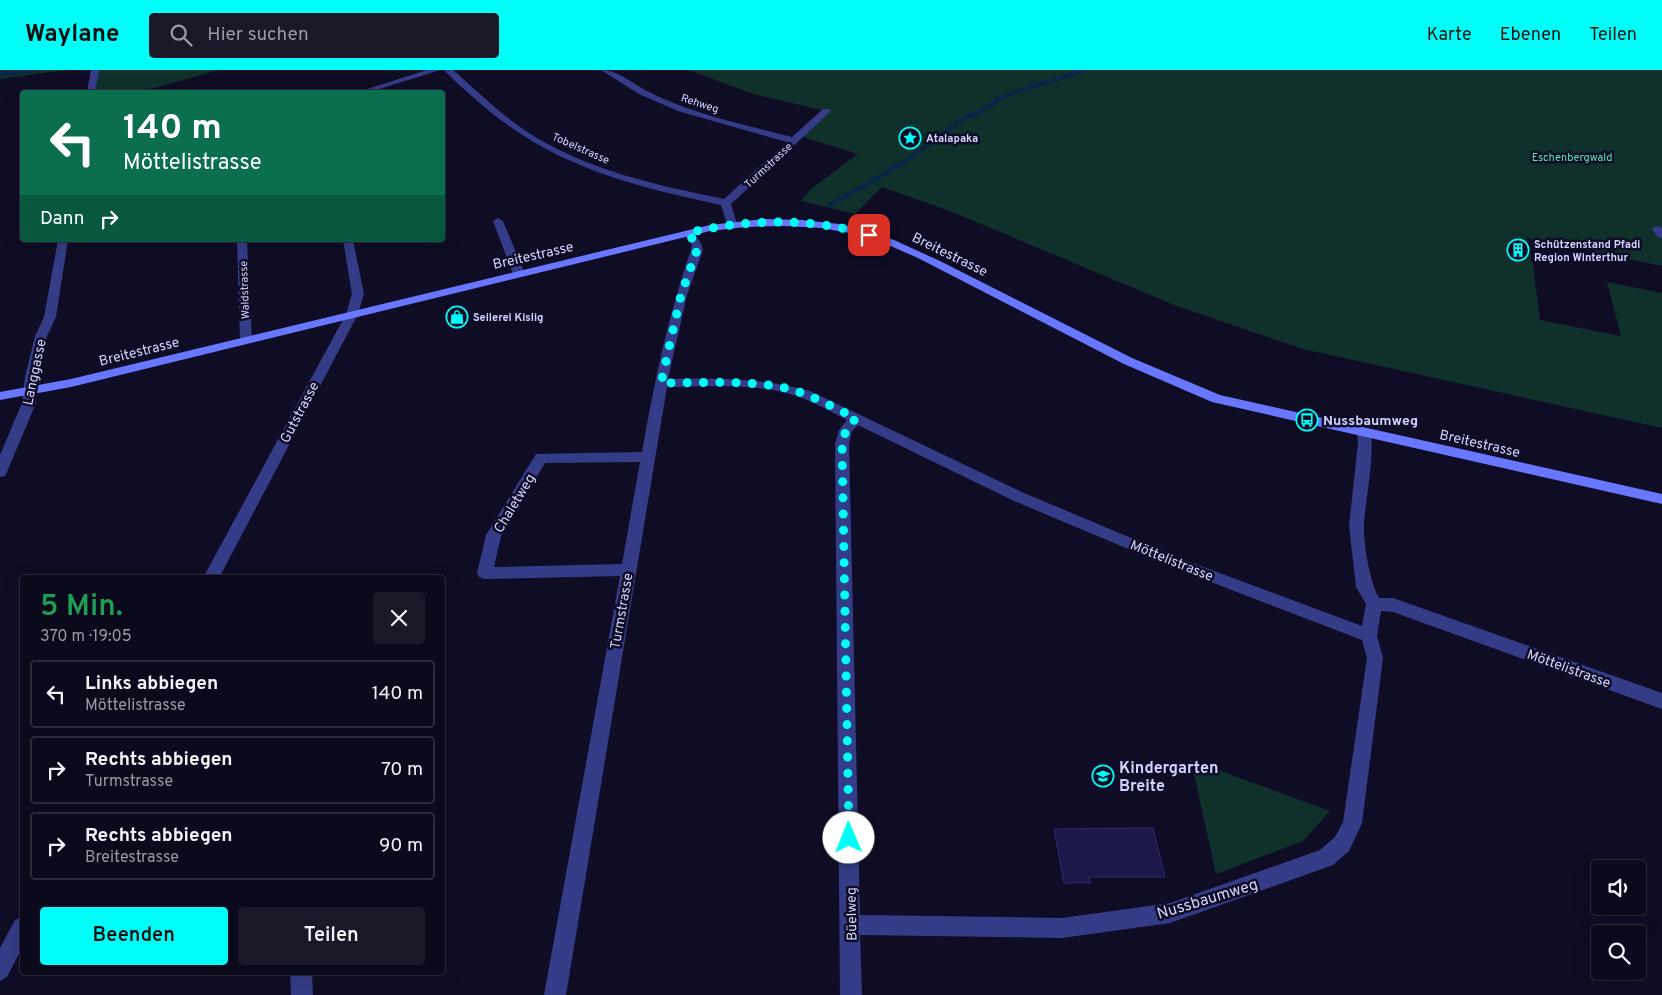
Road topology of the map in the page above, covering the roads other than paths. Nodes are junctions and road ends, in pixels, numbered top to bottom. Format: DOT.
graph roads {
  1 [pos="95,70"];
  2 [pos="436,70"];
  3 [pos="448,70"];
  4 [pos="605,70"];
  5 [pos="91,90"];
  6 [pos="369,90"];
  7 [pos="826,112"];
  8 [pos="794,141"];
  9 [pos="726,203"];
  10 [pos="498,221"];
  11 [pos="732,224"];
  12 [pos="688,233"];
  13 [pos="63,242"];
  14 [pos="242,242"];
  15 [pos="348,242"];
  16 [pos="519,274"];
  17 [pos="352,314"];
  18 [pos="246,340"];
  19 [pos="661,383"];
  20 [pos="31,392"];
  21 [pos="0,396"];
  22 [pos="856,418"];
  23 [pos="1364,432"];
  24 [pos="648,457"];
  25 [pos="0,472"];
  26 [pos="1662,499"];
  27 [pos="628,570"];
  28 [pos="213,575"];
  29 [pos="1374,604"];
  30 [pos="1369,636"];
  31 [pos="1662,701"];
  32 [pos="851,925"];
  33 [pos="20,931"];
  34 [pos="0,970"];
  35 [pos="301,975"];
  36 [pos="302,995"];
  37 [pos="555,995"];
  38 [pos="852,995"];
  1 -- 5 [label="street"];
  2 -- 6 [label="street"];
  3 -- 9 [label="street, Tobelstrasse"];
  4 -- 8 [label="street, Rehweg"];
  7 -- 8 [label="street, Turmstrasse"];
  8 -- 9 [label="street, Turmstrasse"];
  9 -- 11 [label="street"];
  10 -- 16 [label="street"];
  11 -- 12 [label="main road, Breitestrasse"];
  11 -- 23 [label="main road, Breitestrasse"];
  12 -- 16 [label="main road, Breitestrasse"];
  12 -- 19 [label="street, Turmstrasse"];
  13 -- 20 [label="street, Langgasse"];
  14 -- 18 [label="street, Waldstrasse"];
  15 -- 17 [label="street, Gutstrasse"];
  16 -- 17 [label="main road, Breitestrasse"];
  17 -- 18 [label="main road, Breitestrasse"];
  17 -- 28 [label="street, Gutstrasse"];
  18 -- 20 [label="main road, Breitestrasse"];
  19 -- 22 [label="street, Möttelistrasse"];
  19 -- 24 [label="street, Turmstrasse"];
  20 -- 21 [label="main road, Breitestrasse"];
  20 -- 25 [label="street, Langgasse"];
  22 -- 30 [label="street, Möttelistrasse"];
  22 -- 32 [label="street, Büelweg"];
  23 -- 26 [label="main road, Breitestrasse"];
  23 -- 29 [label="street"];
  24 -- 27 [label="street, Turmstrasse"];
  24 -- 27 [label="street, Chaletweg"];
  27 -- 37 [label="street, Turmstrasse"];
  29 -- 30 [label="street"];
  29 -- 31 [label="street, Möttelistrasse"];
  30 -- 32 [label="street, Nussbaumweg"];
  32 -- 38 [label="street, Büelweg"];
  33 -- 34 [label="street"];
  35 -- 36 [label="street"];
}
